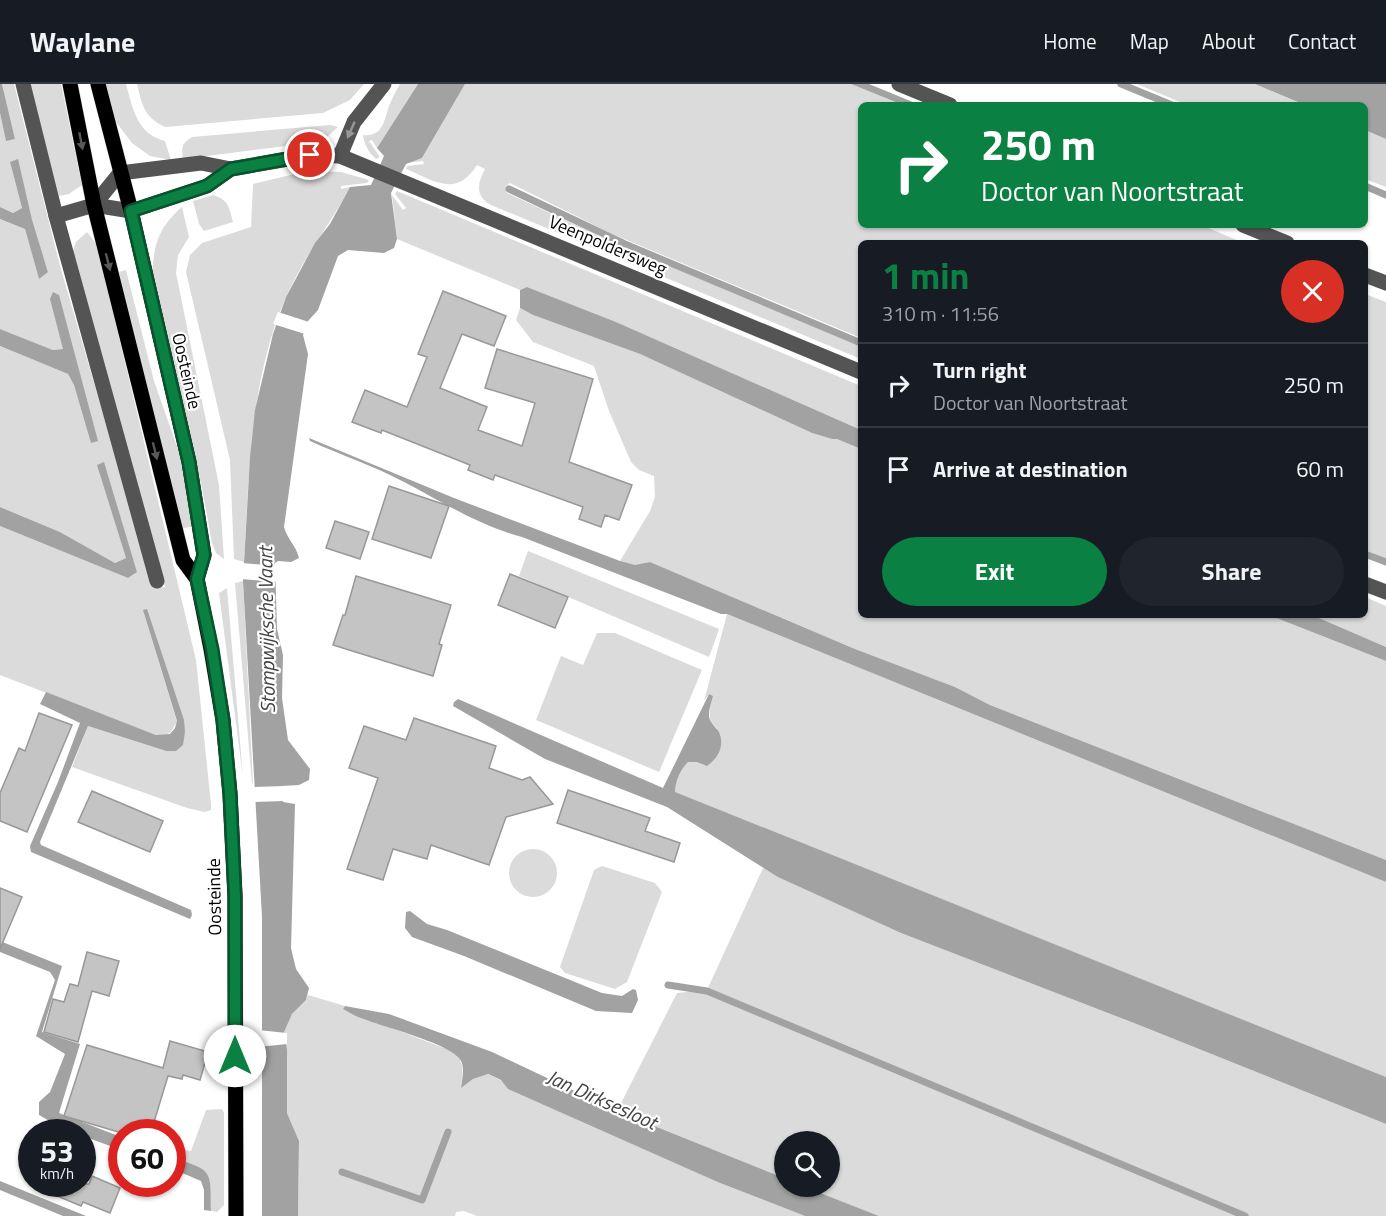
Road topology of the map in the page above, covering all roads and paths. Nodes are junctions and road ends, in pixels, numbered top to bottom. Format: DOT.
graph roads {
  1 [pos="23,84"];
  2 [pos="70,84"];
  3 [pos="99,84"];
  4 [pos="384,84"];
  5 [pos="899,84"];
  6 [pos="943,102"];
  7 [pos="340,156"];
  8 [pos="231,169"];
  9 [pos="120,173"];
  10 [pos="94,205"];
  11 [pos="131,211"];
  12 [pos="56,216"];
  13 [pos="1250,228"];
  14 [pos="1280,240"];
  15 [pos="1368,276"];
  16 [pos="1386,283"];
  17 [pos="858,371"];
  18 [pos="197,579"];
  19 [pos="157,581"];
  20 [pos="1368,585"];
  21 [pos="1386,592"];
  22 [pos="236,1216"];
  1 -- 12 [label="street"];
  2 -- 10 [label="main road, Oosteinde, one-way"];
  3 -- 9 [label="main road, Oosteinde"];
  4 -- 7 [label="street, one-way"];
  5 -- 6 [label="street"];
  7 -- 8 [label="street, Veenpoldersweg"];
  7 -- 17 [label="street, Veenpoldersweg"];
  8 -- 9 [label="street"];
  8 -- 11 [label="street"];
  9 -- 10 [label="street"];
  9 -- 11 [label="main road, Oosteinde"];
  10 -- 11 [label="street"];
  10 -- 12 [label="street"];
  10 -- 18 [label="main road, Oosteinde, one-way"];
  11 -- 18 [label="main road, Oosteinde"];
  12 -- 19 [label="street"];
  13 -- 14 [label="street"];
  15 -- 16 [label="street"];
  18 -- 22 [label="main road, Oosteinde"];
  20 -- 21 [label="street"];
}
